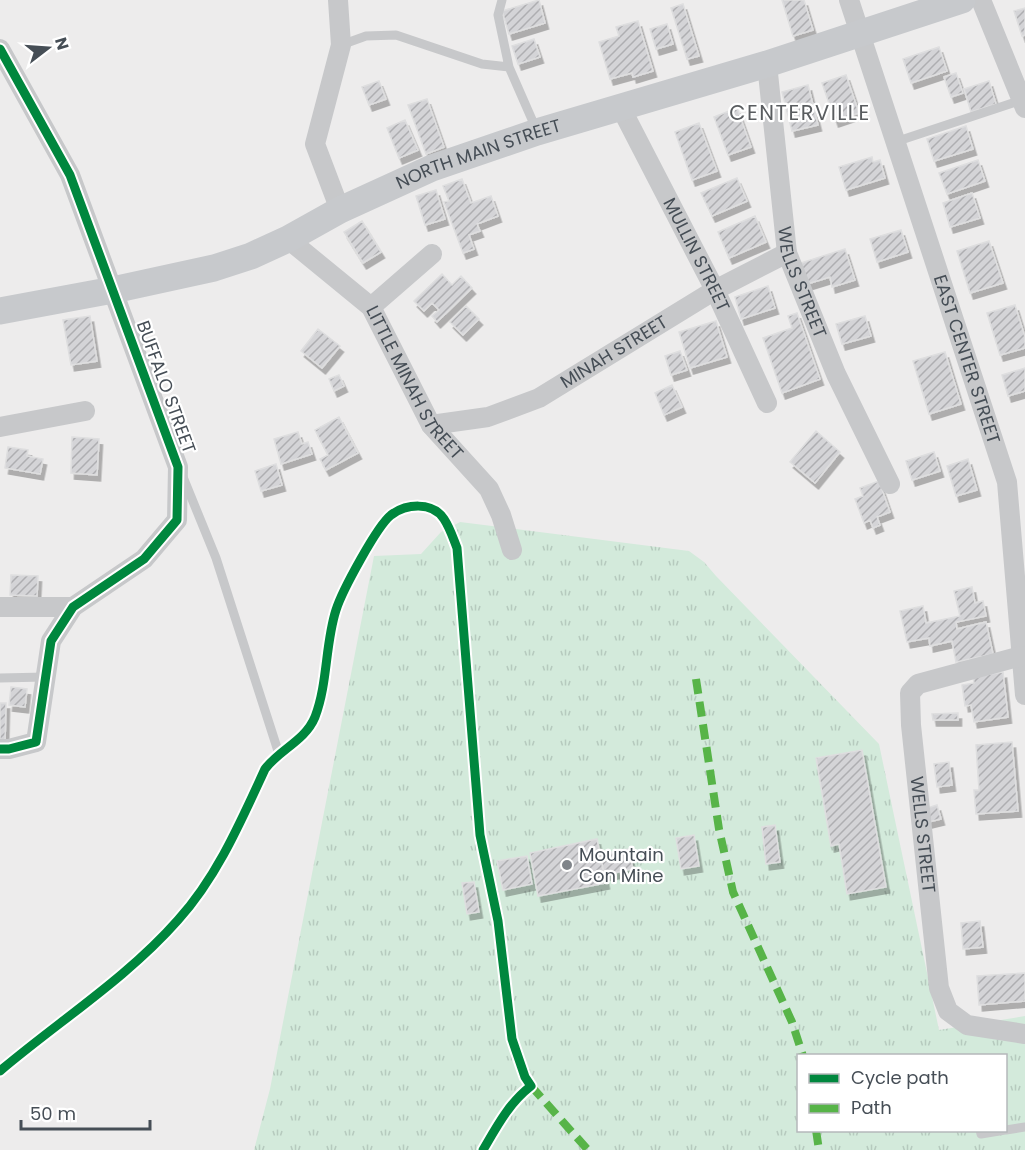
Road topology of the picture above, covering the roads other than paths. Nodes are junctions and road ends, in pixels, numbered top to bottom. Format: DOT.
graph roads {
  1 [pos="338,0"];
  2 [pos="502,0"];
  3 [pos="849,0"];
  4 [pos="962,0"];
  5 [pos="981,0"];
  6 [pos="860,34"];
  7 [pos="341,45"];
  8 [pos="0,49"];
  9 [pos="767,64"];
  10 [pos="509,67"];
  11 [pos="1023,104"];
  12 [pos="621,108"];
  13 [pos="537,132"];
  14 [pos="895,142"];
  15 [pos="340,210"];
  16 [pos="288,239"];
  17 [pos="787,253"];
  18 [pos="432,254"];
  19 [pos="113,290"];
  20 [pos="715,290"];
  21 [pos="371,307"];
  22 [pos="0,310"];
  23 [pos="767,403"];
  24 [pos="85,411"];
  25 [pos="431,425"];
  26 [pos="0,427"];
  27 [pos="178,467"];
  28 [pos="890,484"];
  29 [pos="512,550"];
  30 [pos="0,607"];
  31 [pos="73,607"];
  32 [pos="1021,656"];
  33 [pos="45,677"];
  34 [pos="0,678"];
  35 [pos="1025,688"];
  36 [pos="0,749"];
  37 [pos="279,754"];
  38 [pos="1025,1034"];
  39 [pos="1025,1127"];
  40 [pos="1007,1130"];
  1 -- 7 [label="street"];
  2 -- 10 [label="lane"];
  3 -- 6 [label="street, EAST CENTER STREET"];
  4 -- 6 [label="main road, NORTH MAIN STREET"];
  5 -- 11 [label="street"];
  6 -- 9 [label="main road, NORTH MAIN STREET"];
  6 -- 14 [label="street, EAST CENTER STREET"];
  7 -- 10 [label="lane"];
  7 -- 15 [label="street"];
  8 -- 19 [label="street, BUFFALO STREET"];
  9 -- 12 [label="main road, NORTH MAIN STREET"];
  9 -- 17 [label="street, WELLS STREET"];
  10 -- 13 [label="lane"];
  11 -- 14 [label="lane"];
  12 -- 13 [label="main road, NORTH MAIN STREET"];
  12 -- 20 [label="street, MULLIN STREET"];
  13 -- 15 [label="main road, NORTH MAIN STREET"];
  14 -- 32 [label="street, EAST CENTER STREET"];
  15 -- 16 [label="main road, NORTH MAIN STREET"];
  16 -- 19 [label="main road, NORTH MAIN STREET"];
  16 -- 21 [label="street, LITTLE MINAH STREET"];
  17 -- 20 [label="street, MINAH STREET"];
  17 -- 28 [label="street, WELLS STREET"];
  18 -- 21 [label="street"];
  19 -- 22 [label="main road, NORTH MAIN STREET"];
  19 -- 27 [label="street, BUFFALO STREET"];
  20 -- 23 [label="street, MULLIN STREET"];
  20 -- 25 [label="street, MINAH STREET"];
  21 -- 25 [label="street, LITTLE MINAH STREET"];
  24 -- 26 [label="street"];
  25 -- 29 [label="street, LITTLE MINAH STREET"];
  27 -- 31 [label="street, BUFFALO STREET"];
  27 -- 37 [label="lane"];
  30 -- 31 [label="street"];
  31 -- 33 [label="street, BUFFALO STREET"];
  32 -- 35 [label="street, EAST CENTER STREET"];
  32 -- 38 [label="street, WELLS STREET"];
  33 -- 34 [label="lane"];
  33 -- 36 [label="street, BUFFALO STREET"];
  39 -- 40 [label="lane"];
}
